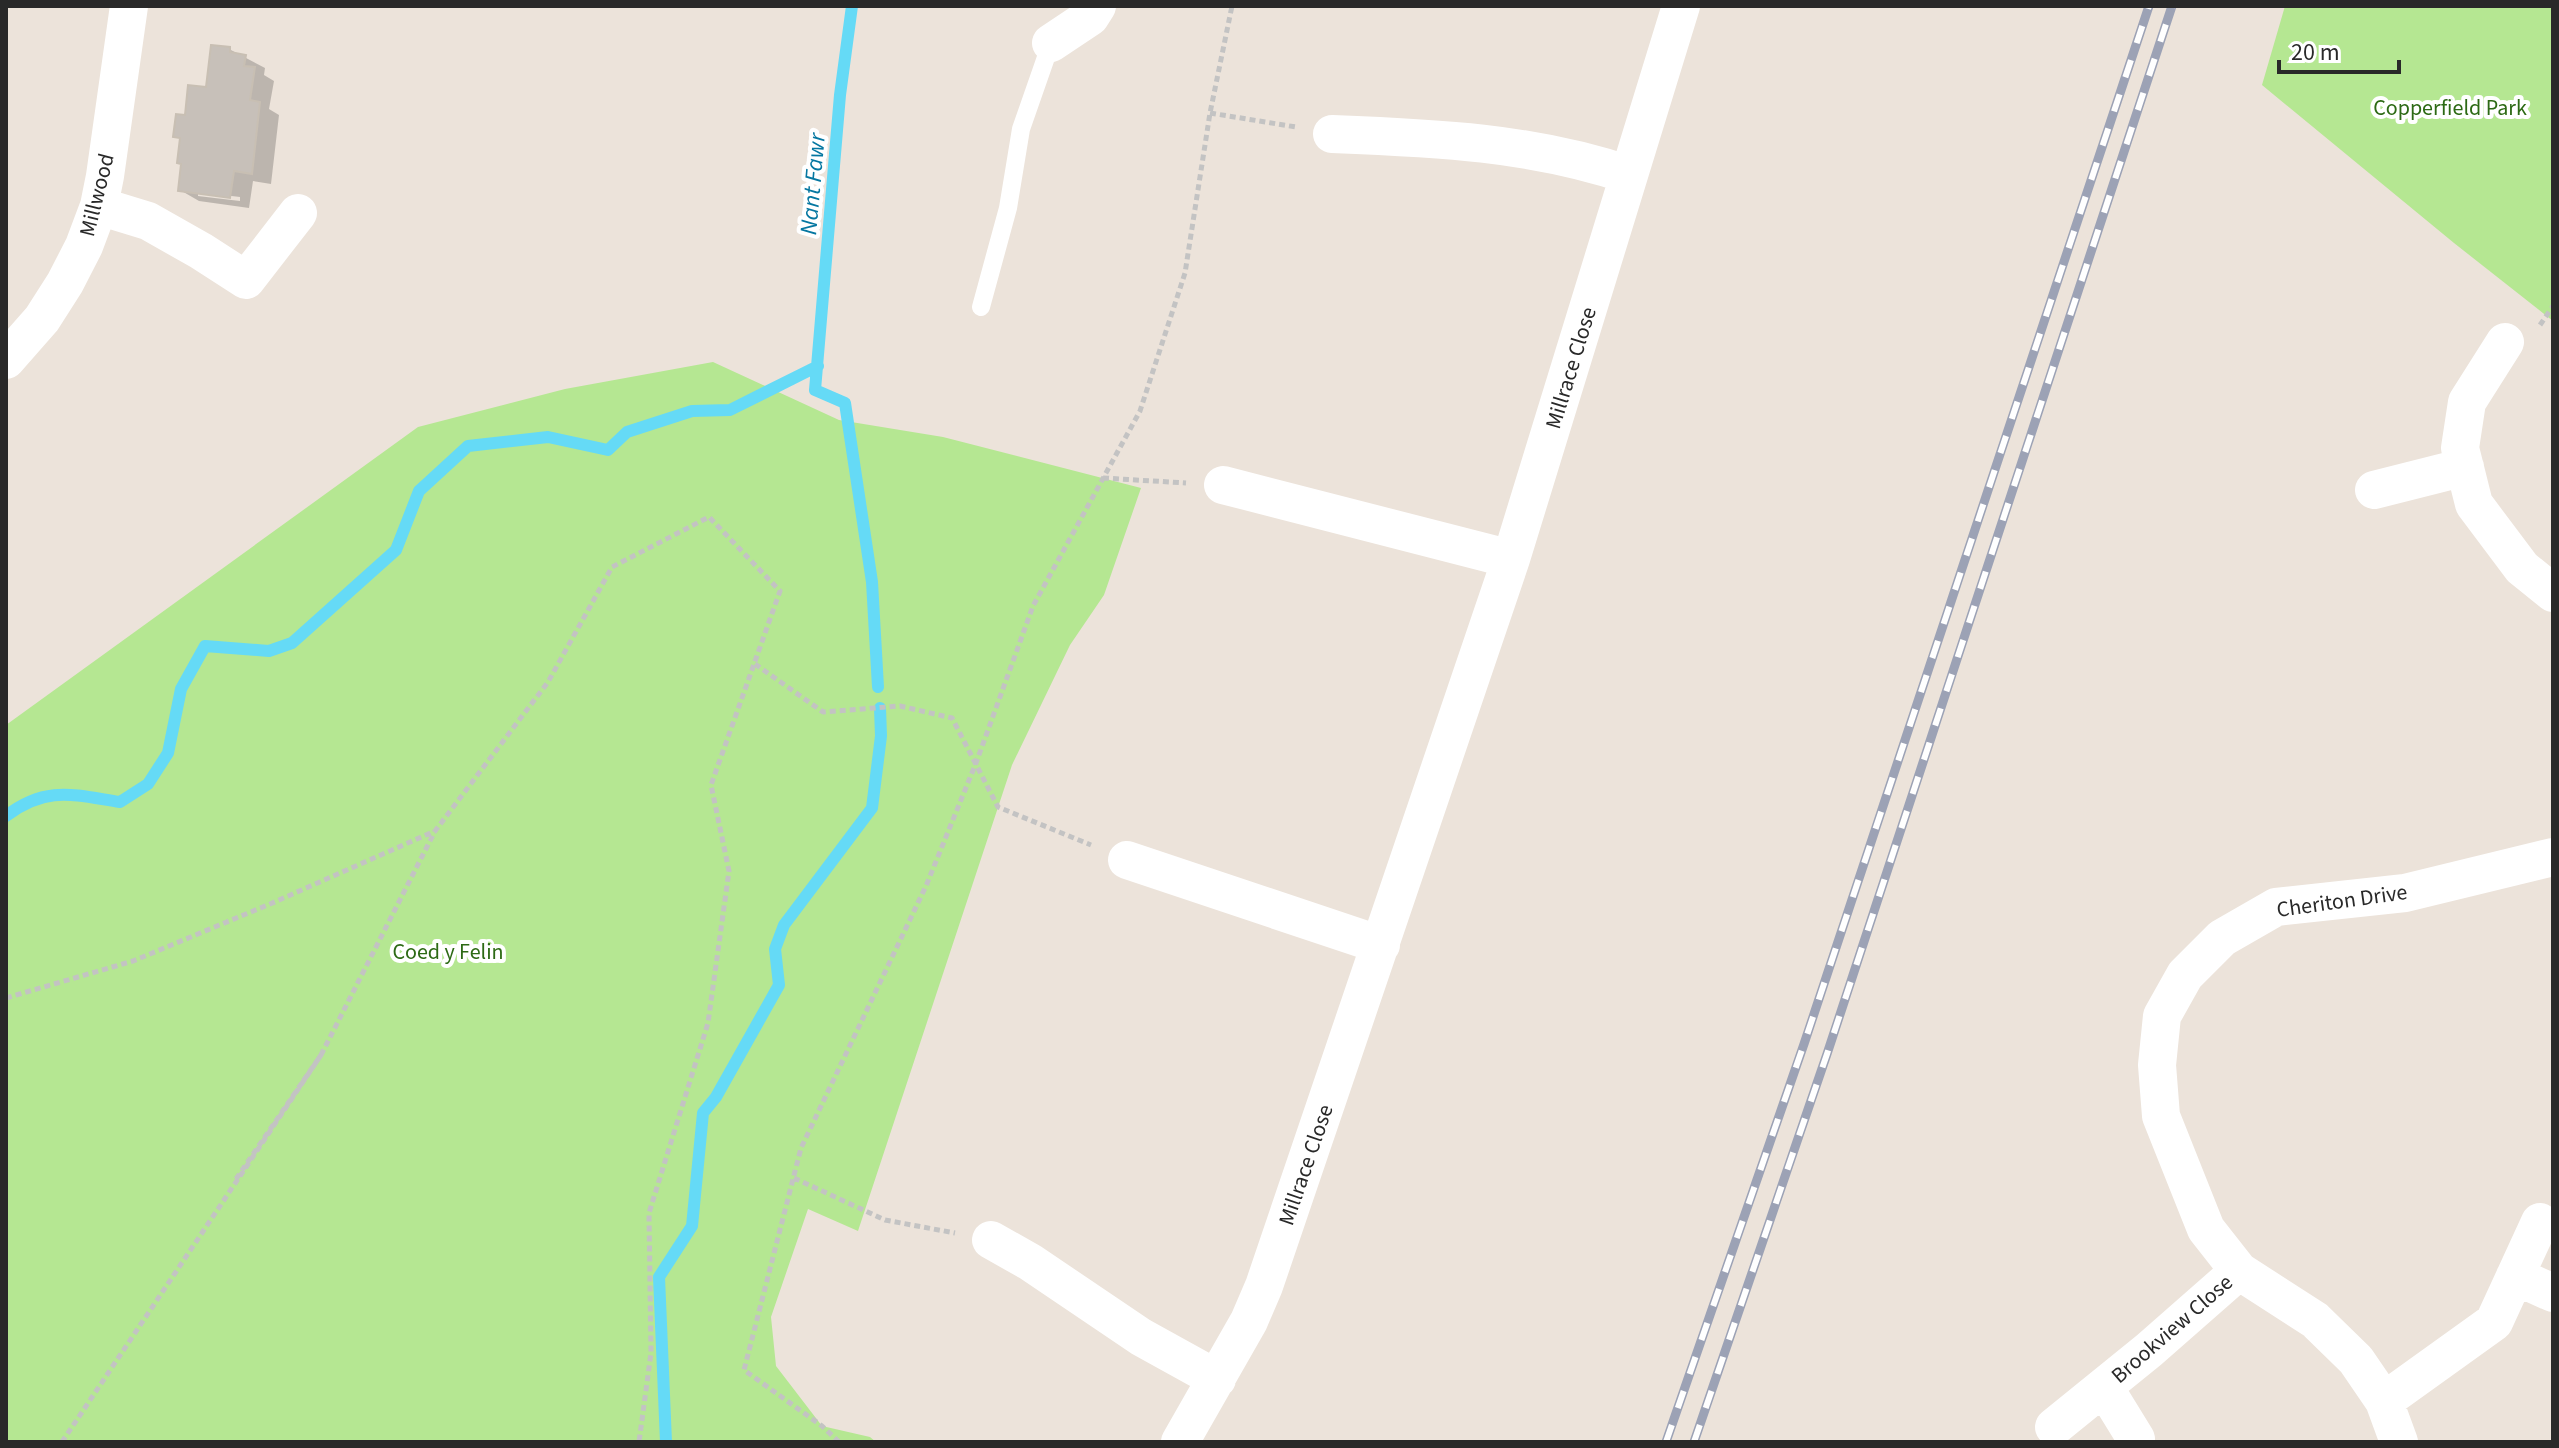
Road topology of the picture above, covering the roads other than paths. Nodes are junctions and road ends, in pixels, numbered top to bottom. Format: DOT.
graph roads {
  1 [pos="129,6"];
  2 [pos="1097,6"];
  3 [pos="1681,6"];
  4 [pos="1051,43"];
  5 [pos="1332,134"];
  6 [pos="1629,175"];
  7 [pos="99,206"];
  8 [pos="298,213"];
  9 [pos="981,307"];
  10 [pos="2505,342"];
  11 [pos="6,360"];
  12 [pos="2465,467"];
  13 [pos="1223,485"];
  14 [pos="2374,490"];
  15 [pos="1511,559"];
  16 [pos="2553,593"];
  17 [pos="2553,857"];
  18 [pos="1127,860"];
  19 [pos="1381,945"];
  20 [pos="2540,1222"];
  21 [pos="991,1240"];
  22 [pos="2239,1271"];
  23 [pos="2515,1276"];
  24 [pos="2553,1293"];
  25 [pos="1217,1379"];
  26 [pos="2104,1387"];
  27 [pos="2384,1401"];
  28 [pos="2054,1427"];
  29 [pos="2136,1439"];
  30 [pos="1180,1442"];
  31 [pos="2399,1442"];
  1 -- 7 [label="street, Millwood"];
  2 -- 4 [label="street"];
  3 -- 6 [label="street, Millrace Close"];
  4 -- 9 [label="lane"];
  5 -- 6 [label="street"];
  6 -- 15 [label="street, Millrace Close"];
  7 -- 8 [label="street"];
  7 -- 11 [label="street, Millwood"];
  10 -- 12 [label="street"];
  12 -- 14 [label="street"];
  12 -- 16 [label="street"];
  13 -- 15 [label="street"];
  15 -- 19 [label="street, Millrace Close"];
  17 -- 22 [label="street, Cheriton Drive"];
  18 -- 19 [label="street"];
  19 -- 25 [label="street, Millrace Close"];
  20 -- 23 [label="street"];
  21 -- 25 [label="street"];
  22 -- 26 [label="street, Brookview Close"];
  22 -- 27 [label="street, Cheriton Drive"];
  23 -- 24 [label="street"];
  23 -- 27 [label="street"];
  25 -- 30 [label="street, Millrace Close"];
  26 -- 28 [label="street, Brookview Close"];
  26 -- 29 [label="street, Brookview Close"];
  27 -- 31 [label="street, Cheriton Drive"];
}
